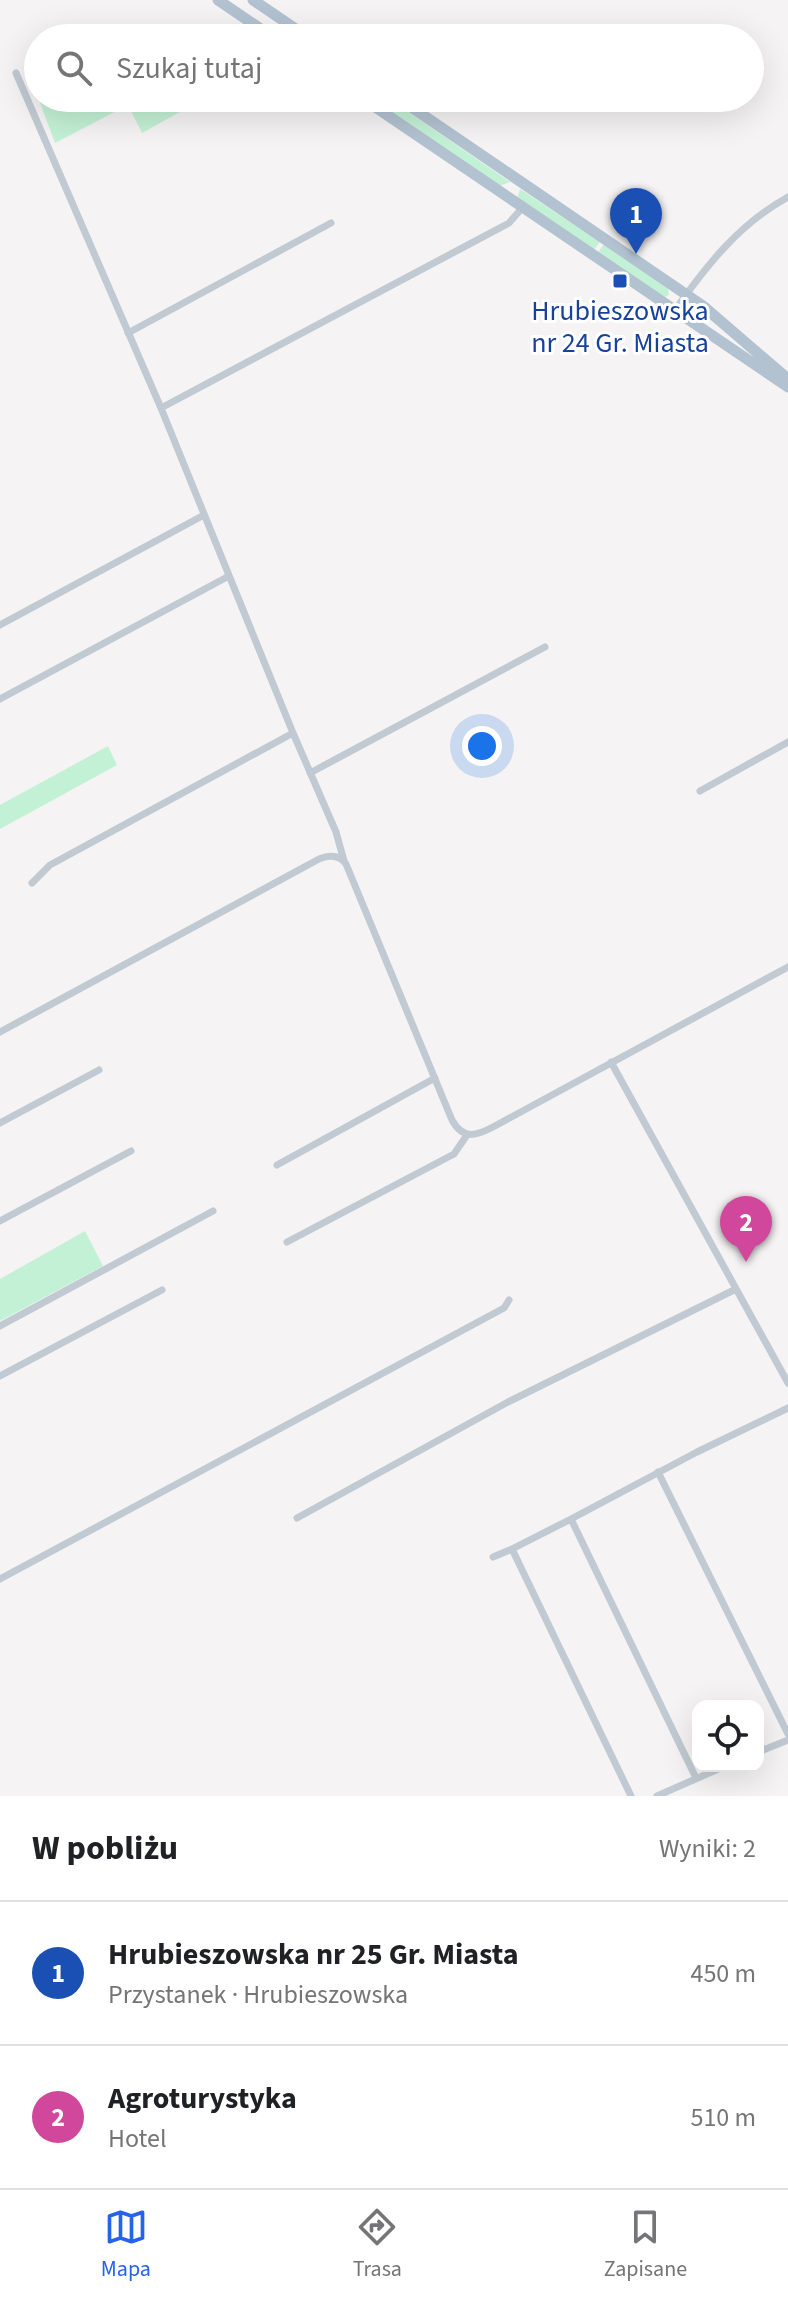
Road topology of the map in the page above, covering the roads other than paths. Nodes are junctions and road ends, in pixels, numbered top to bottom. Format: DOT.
graph roads {
  1 [pos="218,0"];
  2 [pos="253,0"];
  3 [pos="253,24"];
  4 [pos="288,24"];
  5 [pos="16,73"];
  6 [pos="24,92"];
  7 [pos="33,112"];
  8 [pos="383,112"];
  9 [pos="419,112"];
  10 [pos="788,197"];
  11 [pos="523,207"];
  12 [pos="331,223"];
  13 [pos="689,296"];
  14 [pos="678,312"];
  15 [pos="128,333"];
  16 [pos="788,379"];
  17 [pos="788,387"];
  18 [pos="161,408"];
  19 [pos="204,515"];
  20 [pos="229,576"];
  21 [pos="0,625"];
  22 [pos="545,647"];
  23 [pos="0,699"];
  24 [pos="293,733"];
  25 [pos="788,742"];
  26 [pos="310,773"];
  27 [pos="700,791"];
  28 [pos="344,861"];
  29 [pos="32,883"];
  30 [pos="788,967"];
  31 [pos="0,1032"];
  32 [pos="611,1062"];
  33 [pos="99,1070"];
  34 [pos="435,1078"];
  35 [pos="0,1123"];
  36 [pos="467,1135"];
  37 [pos="131,1151"];
  38 [pos="277,1165"];
  39 [pos="213,1211"];
  40 [pos="0,1221"];
  41 [pos="287,1242"];
  42 [pos="736,1289"];
  43 [pos="162,1290"];
  44 [pos="509,1300"];
  45 [pos="0,1326"];
  46 [pos="0,1376"];
  47 [pos="788,1383"];
  48 [pos="788,1408"];
  49 [pos="658,1472"];
  50 [pos="297,1518"];
  51 [pos="571,1519"];
  52 [pos="512,1549"];
  53 [pos="493,1557"];
  54 [pos="0,1579"];
  55 [pos="788,1737"];
  56 [pos="764,1749"];
  57 [pos="710,1772"];
  58 [pos="696,1778"];
  59 [pos="631,1796"];
  60 [pos="657,1796"];
  1 -- 3 [label="main road"];
  2 -- 4 [label="main road"];
  5 -- 6 [label="street"];
  7 -- 15 [label="street"];
  8 -- 11 [label="main road"];
  9 -- 13 [label="main road"];
  10 -- 13 [label="street"];
  11 -- 14 [label="main road"];
  11 -- 18 [label="street"];
  12 -- 15 [label="street"];
  13 -- 14 [label="street"];
  13 -- 16 [label="main road"];
  14 -- 17 [label="main road"];
  15 -- 18 [label="street"];
  18 -- 19 [label="street"];
  19 -- 20 [label="street"];
  19 -- 21 [label="street"];
  20 -- 23 [label="street"];
  20 -- 24 [label="street"];
  22 -- 26 [label="street"];
  24 -- 26 [label="street"];
  24 -- 29 [label="street"];
  25 -- 27 [label="street"];
  26 -- 28 [label="street"];
  28 -- 31 [label="street"];
  28 -- 34 [label="street"];
  30 -- 32 [label="street"];
  32 -- 36 [label="street"];
  32 -- 42 [label="street"];
  33 -- 35 [label="street"];
  34 -- 36 [label="street"];
  34 -- 38 [label="street"];
  36 -- 41 [label="street"];
  37 -- 40 [label="street"];
  39 -- 45 [label="street"];
  42 -- 47 [label="street"];
  42 -- 50 [label="street"];
  43 -- 46 [label="street"];
  44 -- 54 [label="street"];
  48 -- 49 [label="street"];
  49 -- 51 [label="street"];
  49 -- 55 [label="street"];
  51 -- 52 [label="street"];
  51 -- 58 [label="street"];
  52 -- 53 [label="street"];
  52 -- 59 [label="street"];
  55 -- 56 [label="street"];
  57 -- 58 [label="street"];
  58 -- 60 [label="street"];
}
